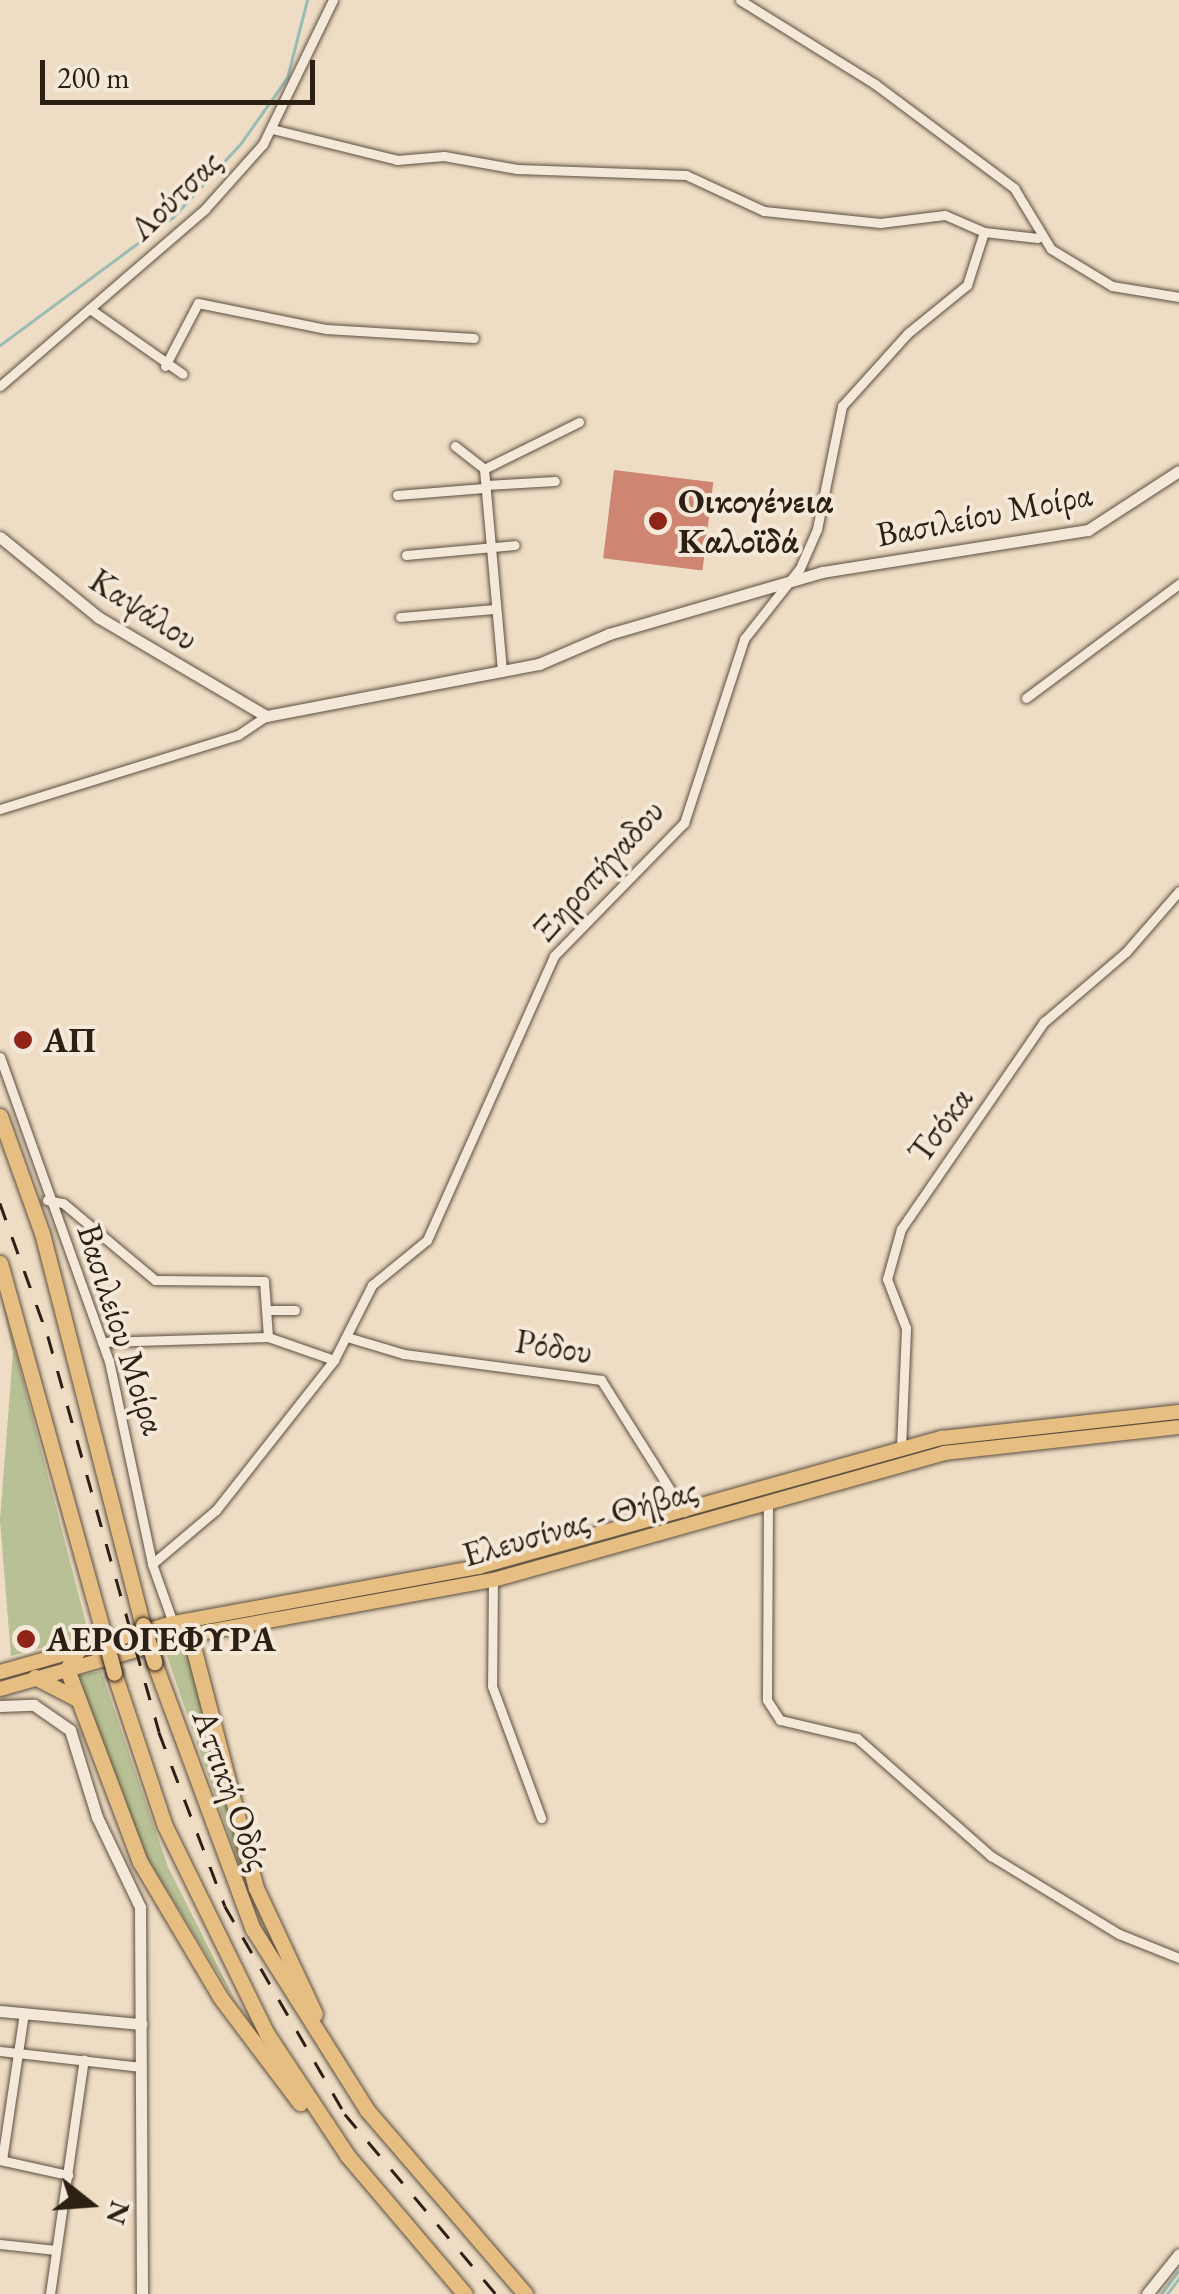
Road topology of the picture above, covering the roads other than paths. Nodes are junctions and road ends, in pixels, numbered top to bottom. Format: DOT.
graph roads {
  1 [pos="332,0"];
  2 [pos="740,0"];
  3 [pos="272,129"];
  4 [pos="984,232"];
  5 [pos="1038,238"];
  6 [pos="1179,297"];
  7 [pos="90,310"];
  8 [pos="474,338"];
  9 [pos="165,366"];
  10 [pos="183,374"];
  11 [pos="0,386"];
  12 [pos="580,422"];
  13 [pos="455,446"];
  14 [pos="484,469"];
  15 [pos="1179,471"];
  16 [pos="555,480"];
  17 [pos="485,487"];
  18 [pos="397,494"];
  19 [pos="0,537"];
  20 [pos="515,544"];
  21 [pos="490,547"];
  22 [pos="406,555"];
  23 [pos="789,580"];
  24 [pos="1179,584"];
  25 [pos="496,609"];
  26 [pos="400,617"];
  27 [pos="502,672"];
  28 [pos="1026,698"];
  29 [pos="266,716"];
  30 [pos="0,808"];
  31 [pos="1179,891"];
  32 [pos="0,1058"];
  33 [pos="0,1116"];
  34 [pos="47,1200"];
  35 [pos="0,1263"];
  36 [pos="268,1310"];
  37 [pos="294,1310"];
  38 [pos="347,1337"];
  39 [pos="268,1338"];
  40 [pos="102,1342"];
  41 [pos="334,1360"];
  42 [pos="1179,1412"];
  43 [pos="1174,1430"];
  44 [pos="900,1448"];
  45 [pos="766,1493"];
  46 [pos="684,1517"];
  47 [pos="152,1564"];
  48 [pos="494,1580"];
  49 [pos="173,1623"];
  50 [pos="190,1636"];
  51 [pos="78,1650"];
  52 [pos="67,1670"];
  53 [pos="0,1672"];
  54 [pos="35,1678"];
  55 [pos="0,1689"];
  56 [pos="77,1701"];
  57 [pos="0,1706"];
  58 [pos="541,1818"];
  59 [pos="1179,1958"];
  60 [pos="0,2011"];
  61 [pos="24,2013"];
  62 [pos="142,2024"];
  63 [pos="0,2051"];
  64 [pos="20,2053"];
  65 [pos="330,2055"];
  66 [pos="84,2058"];
  67 [pos="141,2067"];
  68 [pos="326,2126"];
  69 [pos="1,2160"];
  70 [pos="68,2175"];
  71 [pos="0,2244"];
  72 [pos="56,2250"];
  73 [pos="1179,2254"];
  74 [pos="50,2294"];
  75 [pos="142,2294"];
  76 [pos="466,2294"];
  77 [pos="525,2294"];
  78 [pos="1147,2294"];
  1 -- 3 [label="street, Λούτσας"];
  2 -- 5 [label="street"];
  3 -- 4 [label="street"];
  3 -- 7 [label="street, Λούτσας"];
  4 -- 5 [label="street"];
  4 -- 23 [label="street, Ξηροπήγαδου"];
  5 -- 6 [label="street"];
  7 -- 9 [label="street"];
  7 -- 11 [label="street, Λούτσας"];
  8 -- 9 [label="street"];
  9 -- 10 [label="street"];
  12 -- 14 [label="street"];
  13 -- 14 [label="street"];
  14 -- 17 [label="street"];
  15 -- 23 [label="street, Βασιλείου Μοίρα"];
  16 -- 17 [label="street"];
  17 -- 18 [label="street"];
  17 -- 21 [label="street"];
  19 -- 29 [label="street, Καψάλου"];
  20 -- 21 [label="street"];
  21 -- 22 [label="street"];
  21 -- 25 [label="street"];
  23 -- 27 [label="street, Βασιλείου Μοίρα"];
  23 -- 38 [label="street, Ξηροπήγαδου"];
  24 -- 28 [label="street"];
  25 -- 26 [label="street"];
  25 -- 27 [label="street"];
  27 -- 29 [label="street, Βασιλείου Μοίρα"];
  29 -- 30 [label="street"];
  31 -- 44 [label="street, Τσόκα"];
  32 -- 34 [label="street, Βασιλείου Μοίρα"];
  33 -- 65 [label="highway, Αττική Οδός, bridge"];
  34 -- 36 [label="street"];
  34 -- 40 [label="street, Βασιλείου Μοίρα"];
  35 -- 68 [label="highway, Αττική Οδός, bridge"];
  36 -- 37 [label="street"];
  36 -- 39 [label="street"];
  38 -- 41 [label="street, Ξηροπήγαδου"];
  38 -- 46 [label="street, Ρόδου"];
  39 -- 40 [label="street"];
  39 -- 41 [label="street"];
  40 -- 47 [label="street, Βασιλείου Μοίρα"];
  41 -- 47 [label="street, Ξηροπήγαδου"];
  42 -- 44 [label="main road, Ελευσίνας - Θήβας"];
  43 -- 45 [label="main road, Ελευσίνας - Θήβας"];
  44 -- 45 [label="main road, Ελευσίνας - Θήβας"];
  45 -- 46 [label="main road, Ελευσίνας - Θήβας"];
  45 -- 59 [label="street"];
  46 -- 48 [label="main road, Ελευσίνας - Θήβας"];
  46 -- 49 [label="main road, Ελευσίνας - Θήβας"];
  47 -- 49 [label="street, Βασιλείου Μοίρα"];
  48 -- 50 [label="main road, Ελευσίνας - Θήβας"];
  48 -- 58 [label="street"];
  49 -- 50 [label="main road"];
  49 -- 51 [label="main road, Ελευσίνας - Θήβας"];
  50 -- 52 [label="main road, Ελευσίνας - Θήβας"];
  50 -- 65 [label="highway"];
  51 -- 52 [label="highway"];
  51 -- 53 [label="main road, Ελευσίνας - Θήβας"];
  52 -- 54 [label="main road, Ελευσίνας - Θήβας"];
  52 -- 56 [label="highway"];
  54 -- 55 [label="main road, Ελευσίνας - Θήβας"];
  54 -- 56 [label="highway"];
  56 -- 68 [label="highway"];
  57 -- 62 [label="street"];
  60 -- 61 [label="street"];
  61 -- 62 [label="street"];
  61 -- 64 [label="street"];
  62 -- 67 [label="street"];
  63 -- 64 [label="street"];
  64 -- 66 [label="street"];
  64 -- 69 [label="street"];
  65 -- 77 [label="highway, Αττική Οδός"];
  66 -- 67 [label="street"];
  66 -- 70 [label="street"];
  67 -- 75 [label="street"];
  68 -- 76 [label="highway, Αττική Οδός"];
  69 -- 70 [label="street"];
  70 -- 72 [label="street"];
  71 -- 72 [label="street"];
  72 -- 74 [label="street"];
  73 -- 78 [label="street"];
}
